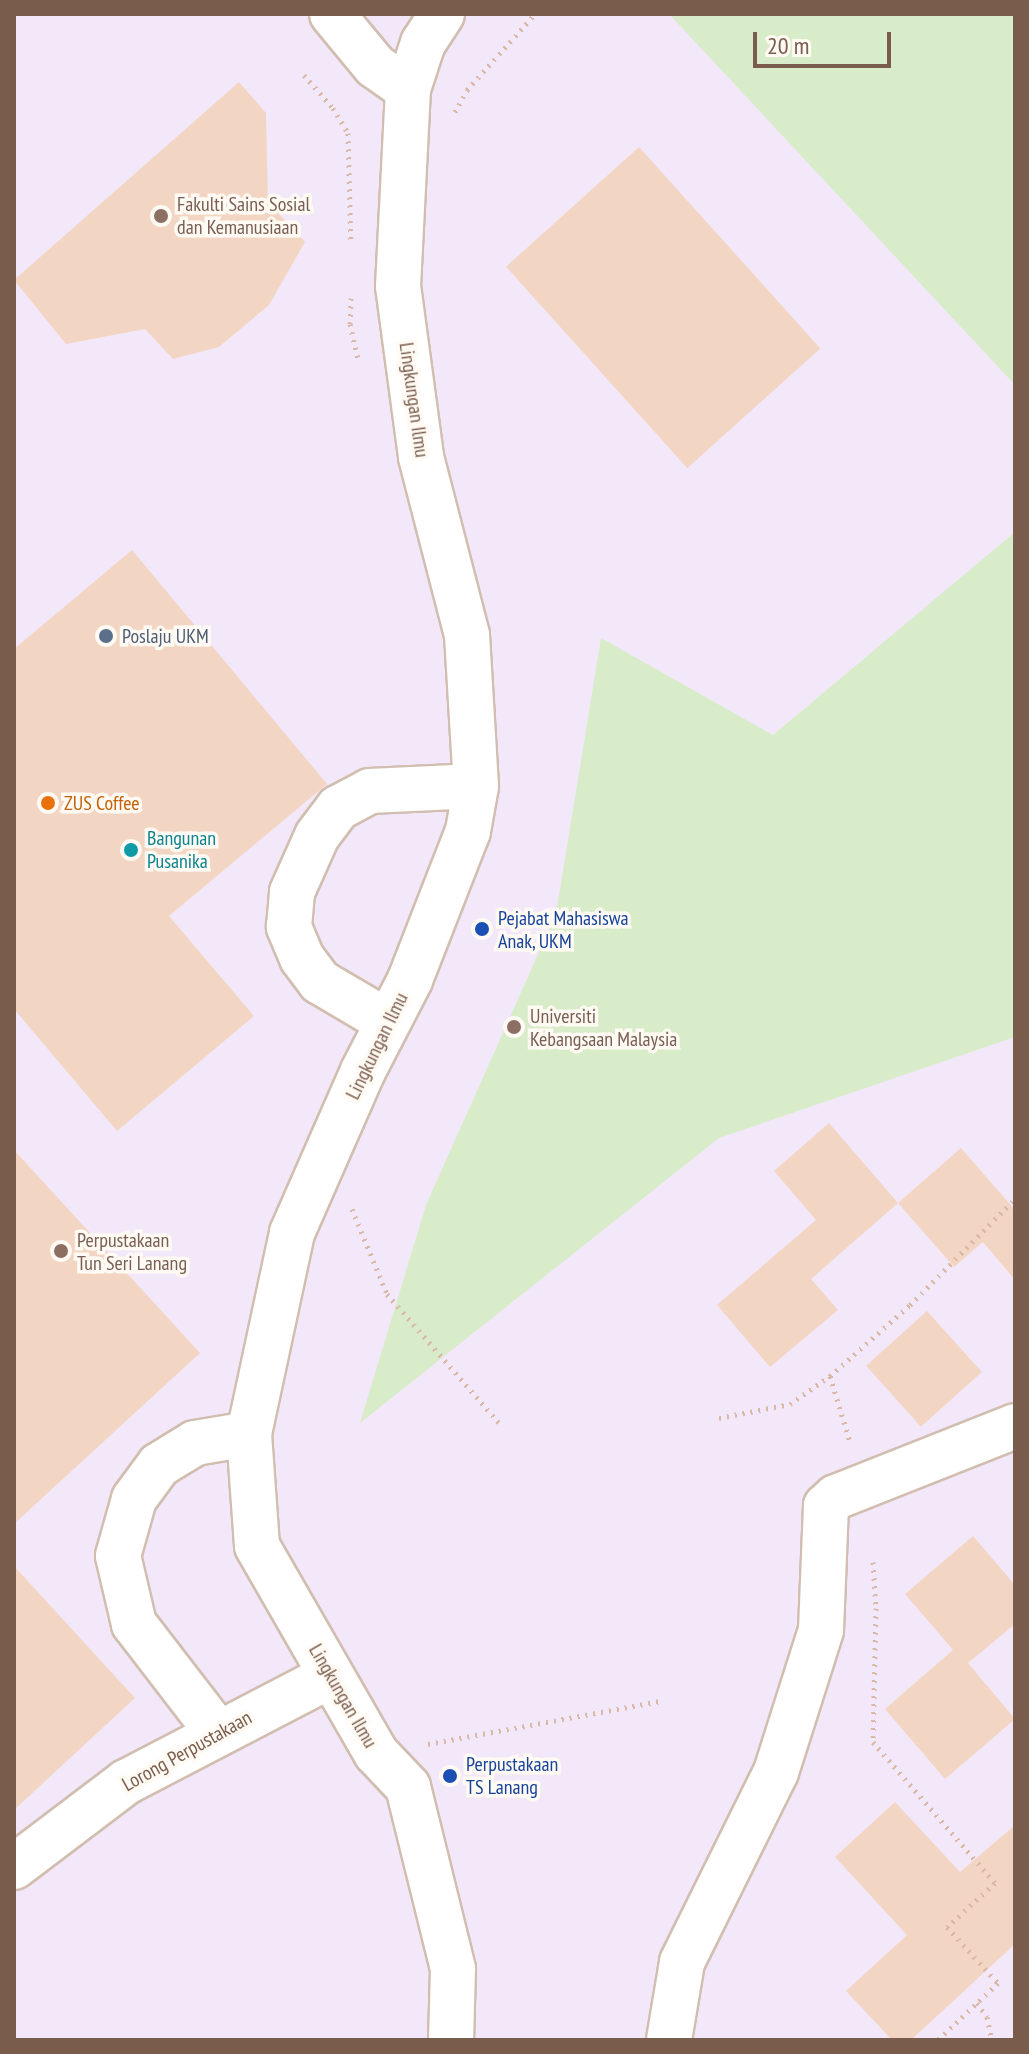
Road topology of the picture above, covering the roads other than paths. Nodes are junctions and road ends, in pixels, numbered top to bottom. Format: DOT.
graph roads {
  1 [pos="332,14"];
  2 [pos="442,14"];
  3 [pos="408,89"];
  4 [pos="476,786"];
  5 [pos="388,1022"];
  6 [pos="1015,1426"];
  7 [pos="249,1434"];
  8 [pos="330,1676"];
  9 [pos="218,1733"];
  10 [pos="14,1867"];
  11 [pos="451,2040"];
  12 [pos="669,2040"];
  1 -- 3 [label="street"];
  2 -- 3 [label="street, Lingkungan Ilmu"];
  3 -- 4 [label="street, Lingkungan Ilmu"];
  4 -- 5 [label="street, Lingkungan Ilmu"];
  4 -- 5 [label="street"];
  5 -- 7 [label="street, Lingkungan Ilmu"];
  6 -- 12 [label="street"];
  7 -- 8 [label="street, Lingkungan Ilmu"];
  7 -- 9 [label="street"];
  8 -- 9 [label="street, Lorong Perpustakaan"];
  8 -- 11 [label="street, Lingkungan Ilmu"];
  9 -- 10 [label="street, Lorong Perpustakaan"];
}
